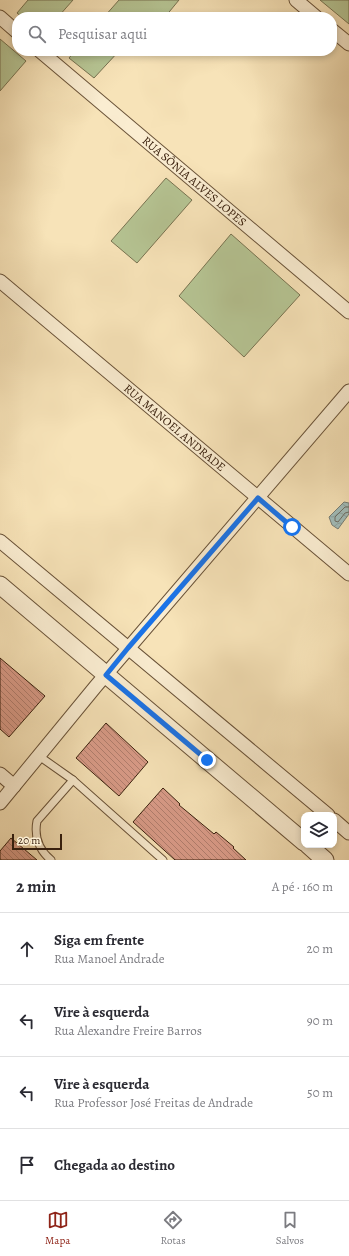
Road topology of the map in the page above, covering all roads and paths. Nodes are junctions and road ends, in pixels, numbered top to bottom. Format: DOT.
graph roads {
  1 [pos="296,0"];
  2 [pos="310,12"];
  3 [pos="0,18"];
  4 [pos="12,28"];
  5 [pos="337,34"];
  6 [pos="349,44"];
  7 [pos="46,56"];
  8 [pos="0,281"];
  9 [pos="349,312"];
  10 [pos="349,391"];
  11 [pos="258,498"];
  12 [pos="0,541"];
  13 [pos="349,574"];
  14 [pos="0,585"];
  15 [pos="128,648"];
  16 [pos="106,675"];
  17 [pos="39,756"];
  18 [pos="0,774"];
  19 [pos="73,780"];
  20 [pos="14,786"];
  21 [pos="0,803"];
  22 [pos="324,812"];
  23 [pos="337,823"];
  24 [pos="349,833"];
  25 [pos="301,839"];
  26 [pos="311,848"];
  27 [pos="51,860"];
  28 [pos="164,860"];
  29 [pos="325,860"];
  1 -- 2 [label="street"];
  3 -- 4 [label="street"];
  5 -- 6 [label="street"];
  7 -- 9 [label="street, RUA SÔNIA ALVES LOPES"];
  8 -- 11 [label="street, RUA MANOEL ANDRADE"];
  10 -- 11 [label="street"];
  11 -- 13 [label="street, RUA MANOEL ANDRADE"];
  11 -- 15 [label="street"];
  12 -- 15 [label="street"];
  14 -- 16 [label="street"];
  15 -- 16 [label="street"];
  15 -- 22 [label="street"];
  16 -- 17 [label="street"];
  16 -- 25 [label="street"];
  17 -- 19 [label="lane"];
  17 -- 20 [label="street"];
  18 -- 20 [label="street"];
  19 -- 27 [label="lane"];
  19 -- 28 [label="lane"];
  20 -- 21 [label="street"];
  23 -- 24 [label="street"];
  26 -- 29 [label="street"];
}
